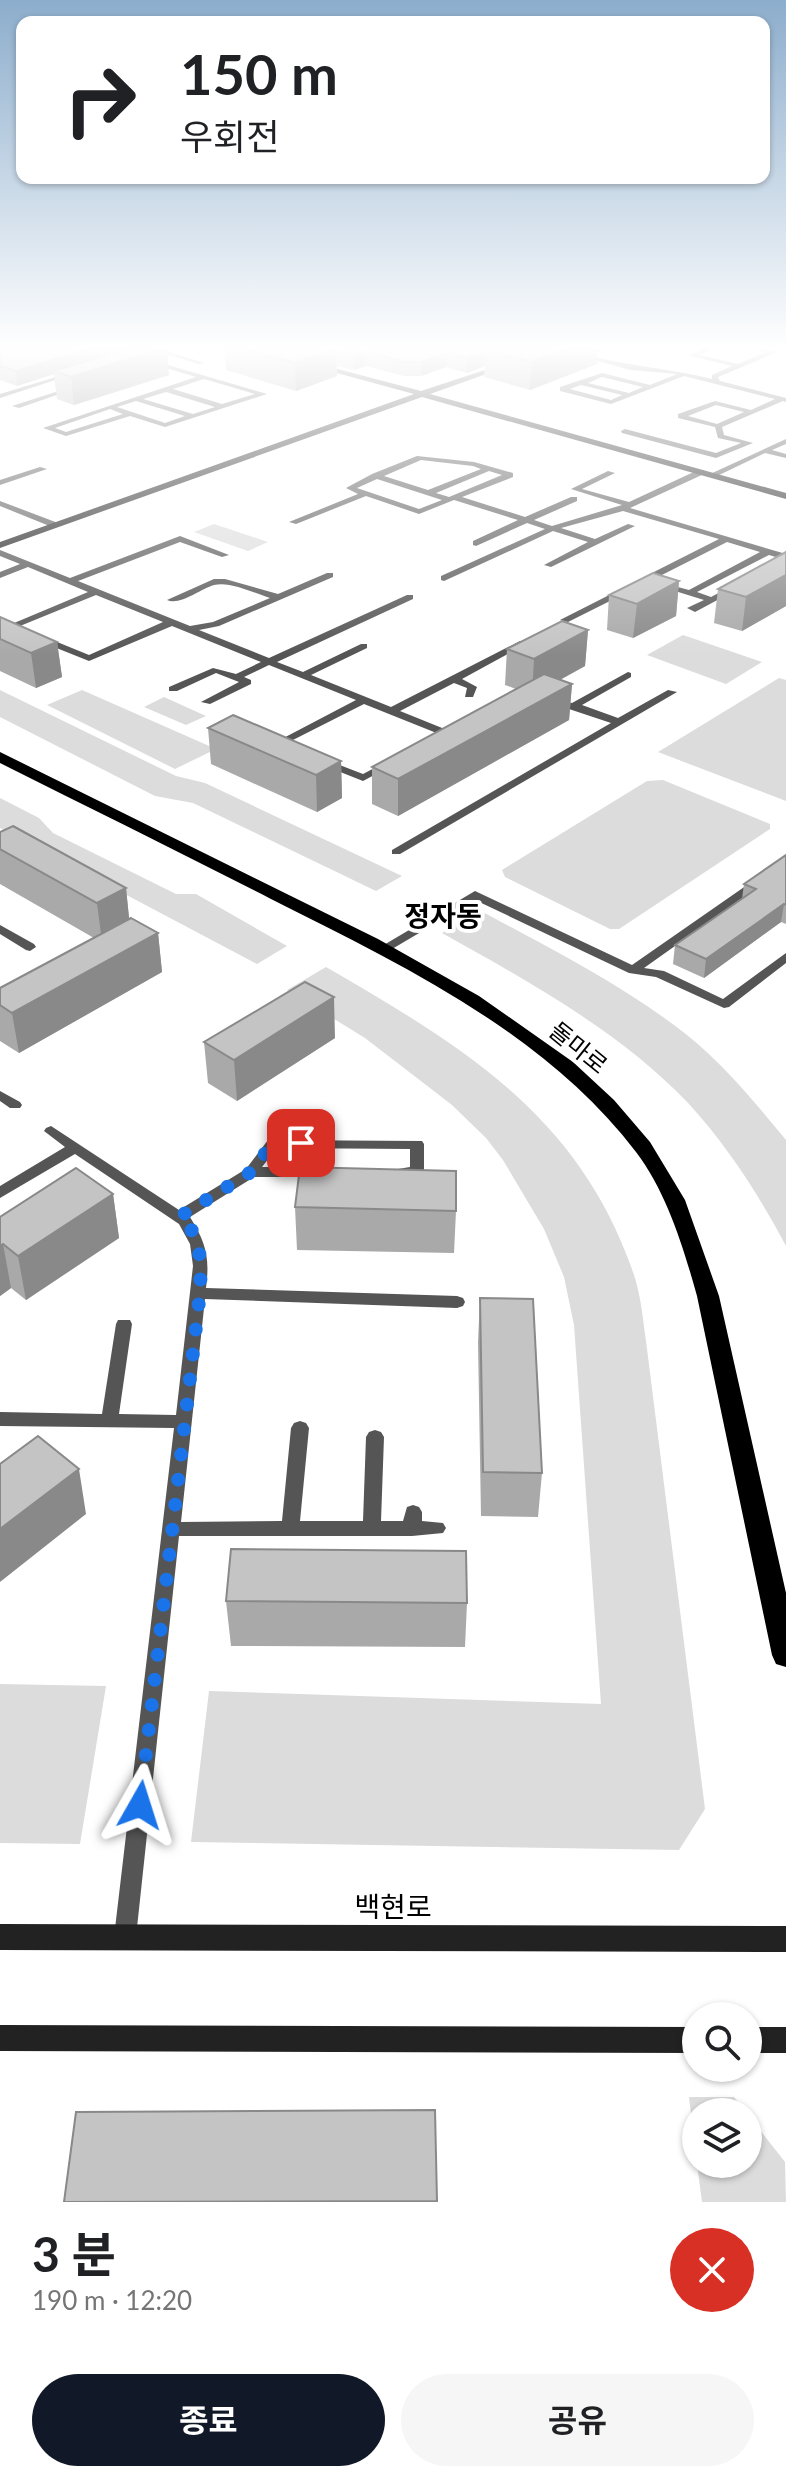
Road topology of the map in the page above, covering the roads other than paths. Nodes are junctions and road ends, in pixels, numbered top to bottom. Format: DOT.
graph roads {
  1 [pos="262,451"];
  2 [pos="624,451"];
  3 [pos="697,451"];
  4 [pos="729,451"];
  5 [pos="765,451"];
  6 [pos="786,456"];
  7 [pos="490,468"];
  8 [pos="43,469"];
  9 [pos="701,472"];
  10 [pos="611,473"];
  11 [pos="712,475"];
  12 [pos="375,476"];
  13 [pos="0,483"];
  14 [pos="429,493"];
  15 [pos="364,494"];
  16 [pos="786,496"];
  17 [pos="452,499"];
  18 [pos="574,499"];
  19 [pos="0,503"];
  20 [pos="627,507"];
  21 [pos="526,520"];
  22 [pos="293,522"];
  23 [pos="55,525"];
  24 [pos="631,526"];
  25 [pos="553,528"];
  26 [pos="726,539"];
  27 [pos="596,542"];
  28 [pos="476,543"];
  29 [pos="0,545"];
  30 [pos="767,552"];
  31 [pos="0,553"];
  32 [pos="225,555"];
  33 [pos="786,559"];
  34 [pos="29,564"];
  35 [pos="548,565"];
  36 [pos="774,568"];
  37 [pos="0,575"];
  38 [pos="330,575"];
  39 [pos="444,578"];
  40 [pos="647,579"];
  41 [pos="70,581"];
  42 [pos="749,581"];
  43 [pos="244,589"];
  44 [pos="96,592"];
  45 [pos="689,593"];
  46 [pos="231,595"];
  47 [pos="278,597"];
  48 [pos="410,597"];
  49 [pos="172,600"];
  50 [pos="712,600"];
  51 [pos="692,608"];
  52 [pos="565,620"];
  53 [pos="172,622"];
  54 [pos="190,629"];
  55 [pos="524,643"];
  56 [pos="364,646"];
  57 [pos="270,662"];
  58 [pos="304,675"];
  59 [pos="628,675"];
  60 [pos="236,677"];
  61 [pos="454,679"];
  62 [pos="173,689"];
  63 [pos="672,692"];
  64 [pos="469,695"];
  65 [pos="364,700"];
  66 [pos="542,701"];
  67 [pos="206,702"];
  68 [pos="574,706"];
  69 [pos="392,711"];
  70 [pos="619,722"];
  71 [pos="462,727"];
  72 [pos="448,734"];
  73 [pos="434,741"];
  74 [pos="293,749"];
  75 [pos="307,755"];
  76 [pos="406,756"];
  77 [pos="0,757"];
  78 [pos="396,852"];
  79 [pos="786,862"];
  80 [pos="0,929"];
  81 [pos="16,939"];
  82 [pos="0,947"];
  83 [pos="30,947"];
  84 [pos="383,949"];
  85 [pos="786,957"];
  86 [pos="633,970"];
  87 [pos="0,1095"];
  88 [pos="15,1105"];
  89 [pos="51,1131"];
  90 [pos="75,1147"];
  91 [pos="251,1172"];
  92 [pos="327,1172"];
  93 [pos="387,1172"];
  94 [pos="0,1193"];
  95 [pos="179,1217"];
  96 [pos="200,1293"];
  97 [pos="457,1302"];
  98 [pos="124,1324"];
  99 [pos="0,1419"];
  100 [pos="109,1421"];
  101 [pos="184,1422"];
  102 [pos="300,1428"];
  103 [pos="375,1437"];
  104 [pos="372,1528"];
  105 [pos="437,1528"];
  106 [pos="170,1529"];
  107 [pos="290,1529"];
  108 [pos="786,1655"];
  109 [pos="0,1937"];
  110 [pos="125,1937"];
  111 [pos="786,1939"];
  112 [pos="0,2038"];
  113 [pos="682,2040"];
  114 [pos="762,2040"];
  115 [pos="786,2040"];
  1 -- 23 [label="street"];
  2 -- 9 [label="street"];
  3 -- 4 [label="lane"];
  5 -- 6 [label="lane"];
  5 -- 11 [label="lane"];
  7 -- 12 [label="lane"];
  7 -- 14 [label="lane"];
  7 -- 17 [label="lane"];
  8 -- 13 [label="lane"];
  9 -- 11 [label="street"];
  9 -- 20 [label="lane"];
  10 -- 20 [label="lane"];
  11 -- 16 [label="street"];
  12 -- 14 [label="lane"];
  12 -- 15 [label="lane"];
  14 -- 17 [label="lane"];
  15 -- 17 [label="lane"];
  15 -- 22 [label="lane"];
  17 -- 21 [label="lane"];
  18 -- 21 [label="lane"];
  19 -- 23 [label="lane"];
  20 -- 25 [label="lane"];
  20 -- 26 [label="lane"];
  21 -- 25 [label="lane"];
  21 -- 28 [label="lane"];
  23 -- 29 [label="street"];
  24 -- 27 [label="lane"];
  25 -- 27 [label="lane"];
  25 -- 39 [label="lane"];
  26 -- 30 [label="lane"];
  26 -- 40 [label="lane"];
  27 -- 35 [label="lane"];
  30 -- 33 [label="lane"];
  30 -- 45 [label="lane"];
  31 -- 34 [label="lane"];
  32 -- 41 [label="lane"];
  33 -- 36 [label="lane"];
  34 -- 37 [label="lane"];
  34 -- 41 [label="lane"];
  38 -- 47 [label="lane"];
  40 -- 45 [label="lane"];
  40 -- 52 [label="lane"];
  41 -- 44 [label="lane"];
  42 -- 50 [label="lane"];
  43 -- 46 [label="lane"];
  43 -- 47 [label="lane"];
  43 -- 49 [label="lane"];
  44 -- 53 [label="lane"];
  44 -- 53 [label="lane"];
  45 -- 50 [label="lane"];
  47 -- 54 [label="lane"];
  48 -- 57 [label="lane"];
  50 -- 51 [label="lane"];
  53 -- 54 [label="lane"];
  54 -- 57 [label="lane"];
  55 -- 61 [label="lane"];
  56 -- 58 [label="lane"];
  57 -- 58 [label="lane"];
  57 -- 60 [label="lane"];
  58 -- 65 [label="lane"];
  59 -- 68 [label="lane"];
  60 -- 62 [label="lane"];
  60 -- 67 [label="lane"];
  61 -- 64 [label="lane"];
  61 -- 69 [label="lane"];
  63 -- 70 [label="lane"];
  65 -- 69 [label="lane"];
  65 -- 74 [label="lane"];
  66 -- 68 [label="lane"];
  68 -- 70 [label="lane"];
  69 -- 72 [label="lane"];
  70 -- 78 [label="lane"];
  71 -- 72 [label="lane"];
  72 -- 73 [label="lane"];
  75 -- 76 [label="lane"];
  77 -- 84 [label="main road, 돌마로"];
  79 -- 86 [label="lane"];
  80 -- 81 [label="lane"];
  81 -- 82 [label="lane"];
  81 -- 83 [label="lane"];
  84 -- 86 [label="lane"];
  84 -- 108 [label="main road, 돌마로"];
  85 -- 86 [label="lane"];
  87 -- 88 [label="lane"];
  89 -- 90 [label="lane"];
  90 -- 94 [label="lane"];
  90 -- 95 [label="lane"];
  91 -- 92 [label="lane"];
  91 -- 93 [label="lane"];
  91 -- 95 [label="lane"];
  95 -- 96 [label="lane"];
  96 -- 97 [label="lane"];
  96 -- 101 [label="lane"];
  98 -- 100 [label="lane"];
  99 -- 100 [label="lane"];
  100 -- 101 [label="lane"];
  101 -- 106 [label="lane"];
  102 -- 107 [label="lane"];
  103 -- 104 [label="lane"];
  104 -- 105 [label="lane"];
  104 -- 107 [label="lane"];
  106 -- 107 [label="lane"];
  106 -- 110 [label="lane"];
  109 -- 110 [label="street, 백현로"];
  110 -- 111 [label="street, 백현로"];
  112 -- 113 [label="street"];
  114 -- 115 [label="street"];
}
